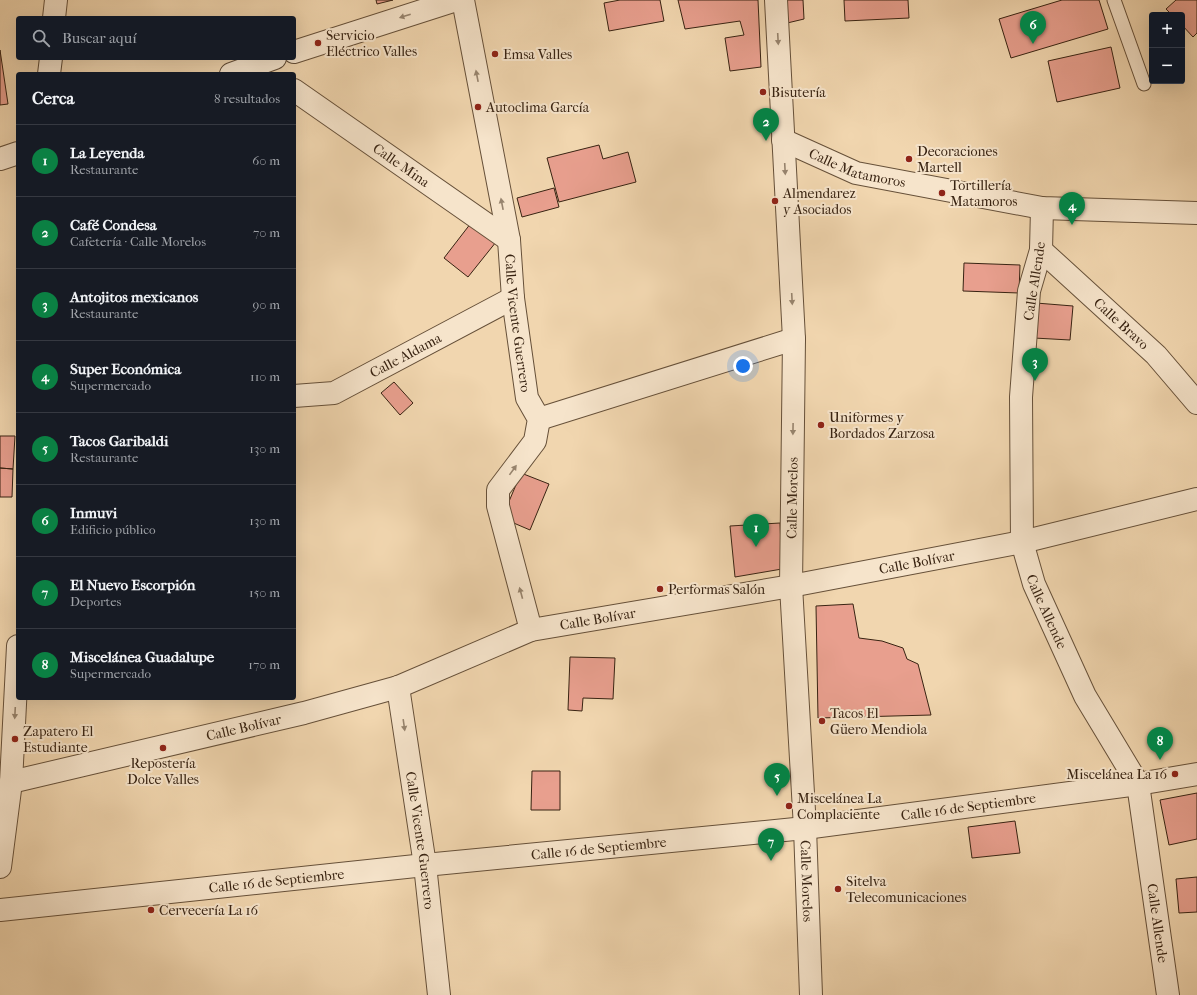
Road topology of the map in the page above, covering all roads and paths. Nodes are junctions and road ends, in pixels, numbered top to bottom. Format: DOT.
graph roads {
  1 [pos="56,0"];
  2 [pos="456,0"];
  3 [pos="463,0"];
  4 [pos="776,0"];
  5 [pos="1114,0"];
  6 [pos="54,16"];
  7 [pos="296,51"];
  8 [pos="51,60"];
  9 [pos="268,65"];
  10 [pos="50,72"];
  11 [pos="238,72"];
  12 [pos="1144,84"];
  13 [pos="296,91"];
  14 [pos="784,140"];
  15 [pos="16,154"];
  16 [pos="0,159"];
  17 [pos="1042,208"];
  18 [pos="1197,213"];
  19 [pos="509,240"];
  20 [pos="1041,250"];
  21 [pos="513,298"];
  22 [pos="794,338"];
  23 [pos="296,396"];
  24 [pos="1197,403"];
  25 [pos="540,420"];
  26 [pos="1197,499"];
  27 [pos="1022,542"];
  28 [pos="791,586"];
  29 [pos="531,630"];
  30 [pos="16,685"];
  31 [pos="398,687"];
  32 [pos="1197,774"];
  33 [pos="11,782"];
  34 [pos="1138,784"];
  35 [pos="805,828"];
  36 [pos="425,865"];
  37 [pos="0,867"];
  38 [pos="0,910"];
  39 [pos="439,995"];
  40 [pos="811,995"];
  41 [pos="1168,995"];
  1 -- 6 [label="street"];
  2 -- 7 [label="street, one-way"];
  19 -- 3 [label="street, Calle Vicente Guerrero, one-way"];
  4 -- 14 [label="street, Calle Morelos, one-way"];
  5 -- 12 [label="lane"];
  8 -- 10 [label="street"];
  9 -- 11 [label="street"];
  13 -- 19 [label="street, Calle Mina"];
  14 -- 17 [label="street, Calle Matamoros"];
  14 -- 22 [label="street, Calle Morelos, one-way"];
  15 -- 16 [label="street"];
  17 -- 18 [label="street, Calle Matamoros"];
  17 -- 20 [label="street, Calle Allende"];
  19 -- 21 [label="street, Calle Vicente Guerrero"];
  20 -- 24 [label="street, Calle Bravo"];
  20 -- 27 [label="street, Calle Allende"];
  21 -- 23 [label="street, Calle Aldama"];
  21 -- 25 [label="street, Calle Vicente Guerrero"];
  22 -- 25 [label="street"];
  22 -- 28 [label="street, Calle Morelos, one-way"];
  29 -- 25 [label="street, one-way"];
  26 -- 27 [label="street, Calle Bolívar"];
  27 -- 28 [label="street, Calle Bolívar"];
  27 -- 34 [label="street, Calle Allende"];
  28 -- 29 [label="street, Calle Bolívar"];
  28 -- 35 [label="street, Calle Morelos"];
  29 -- 31 [label="street, Calle Bolívar"];
  30 -- 33 [label="street, one-way"];
  31 -- 33 [label="street, Calle Bolívar"];
  31 -- 36 [label="street, Calle Vicente Guerrero, one-way"];
  32 -- 34 [label="street, Calle 16 de Septiembre"];
  33 -- 37 [label="street"];
  34 -- 35 [label="street, Calle 16 de Septiembre"];
  34 -- 41 [label="street, Calle Allende"];
  35 -- 36 [label="street, Calle 16 de Septiembre"];
  35 -- 40 [label="street, Calle Morelos"];
  36 -- 38 [label="street, Calle 16 de Septiembre"];
  36 -- 39 [label="street, Calle Vicente Guerrero"];
}
